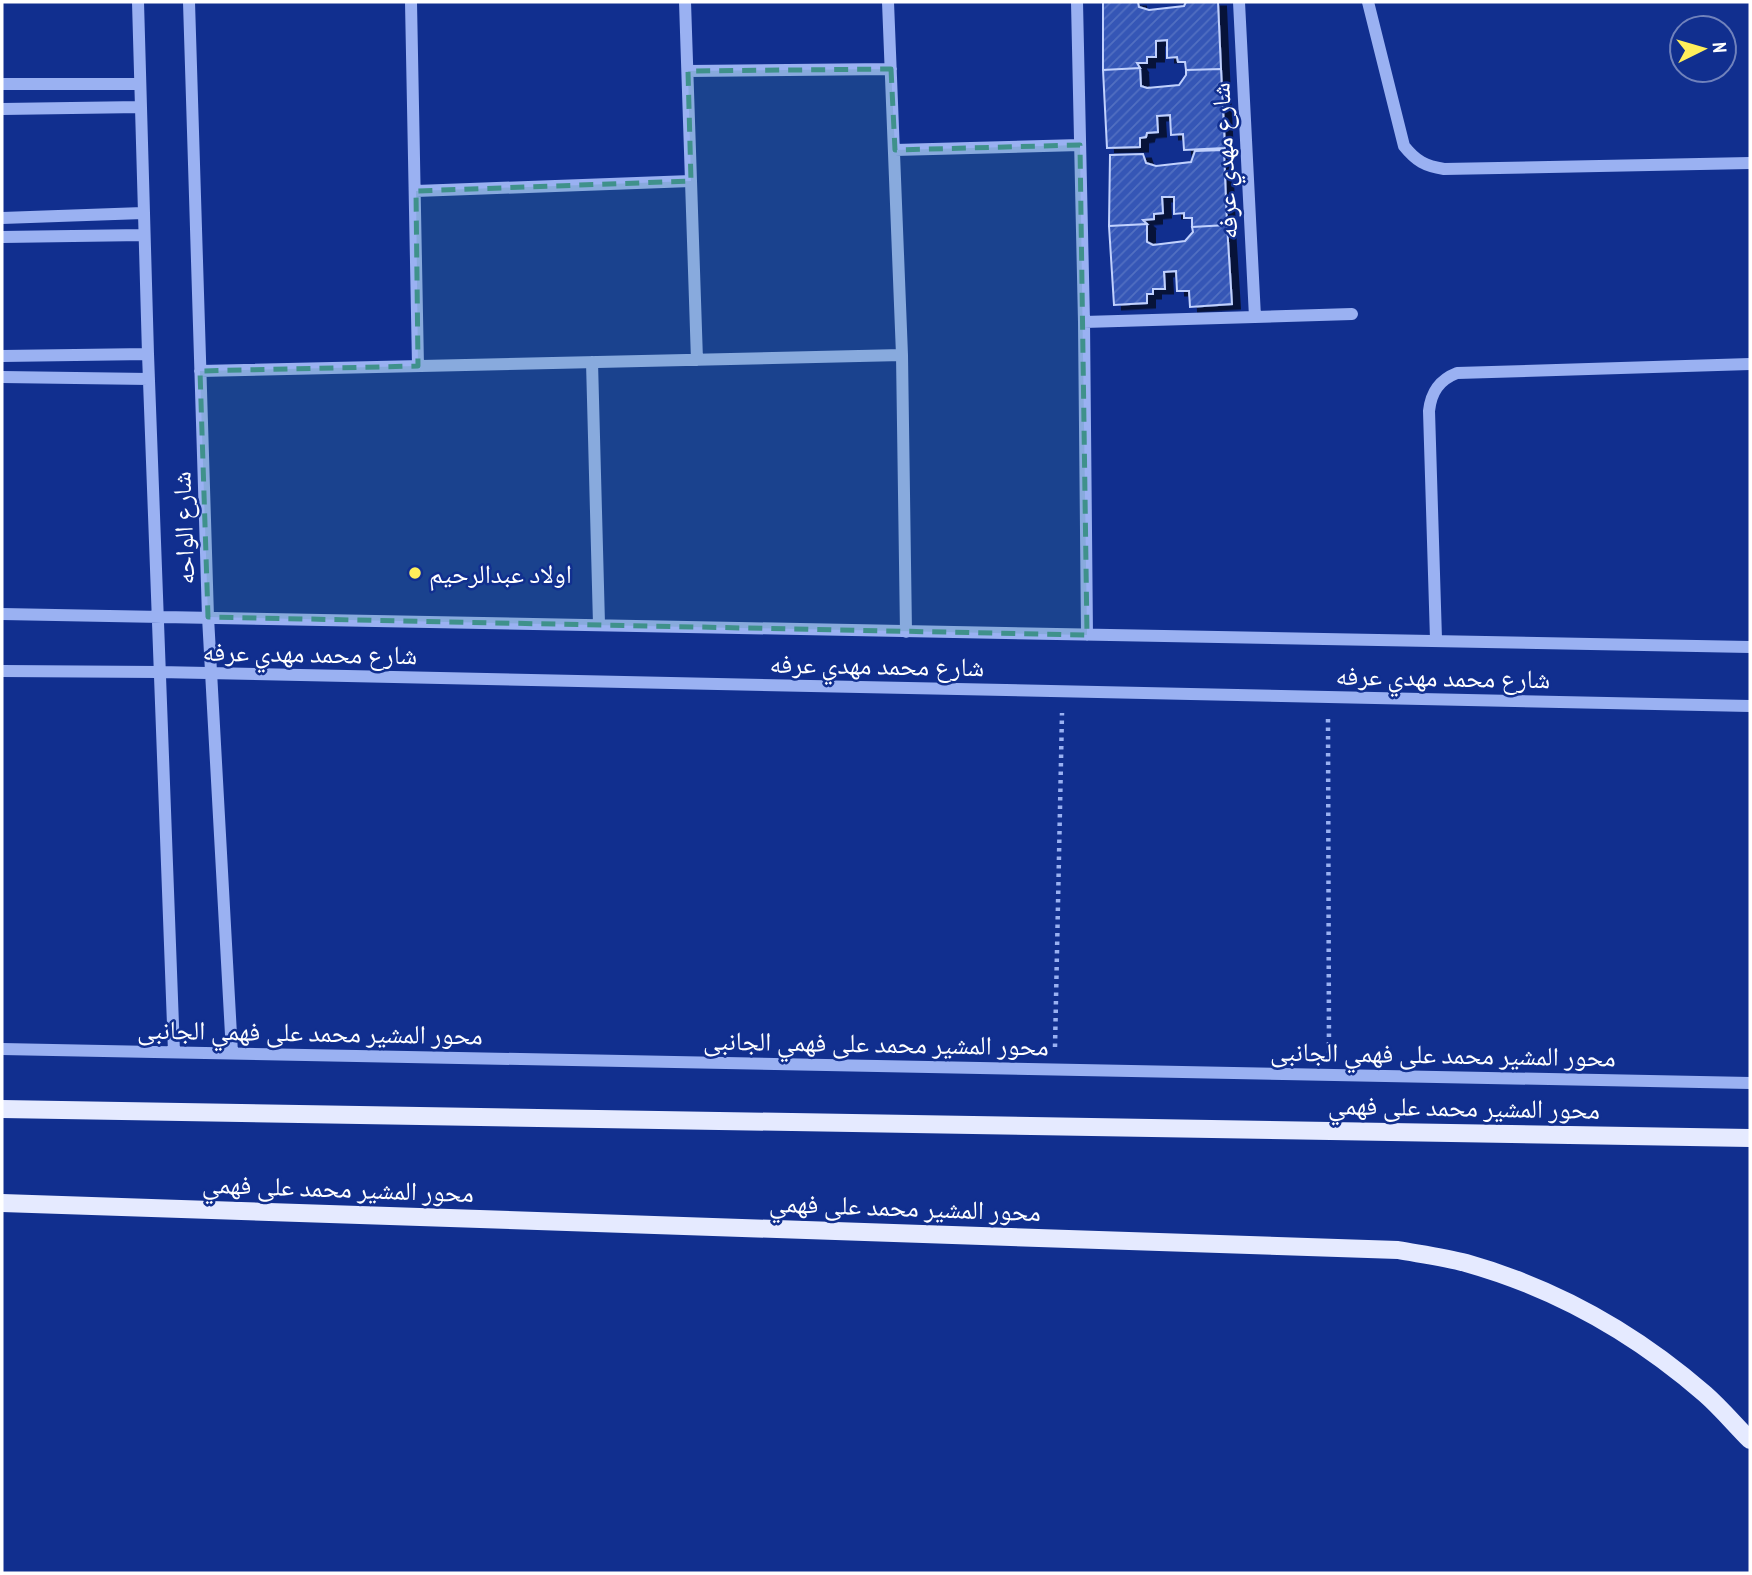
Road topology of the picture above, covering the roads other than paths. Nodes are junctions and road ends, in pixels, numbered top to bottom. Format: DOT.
graph roads {
  1 [pos="138,2"];
  2 [pos="190,2"];
  3 [pos="411,2"];
  4 [pos="685,2"];
  5 [pos="888,2"];
  6 [pos="1077,2"];
  7 [pos="1239,2"];
  8 [pos="1368,2"];
  9 [pos="891,69"];
  10 [pos="688,71"];
  11 [pos="2,84"];
  12 [pos="140,84"];
  13 [pos="141,107"];
  14 [pos="2,109"];
  15 [pos="1080,145"];
  16 [pos="895,150"];
  17 [pos="1750,163"];
  18 [pos="691,181"];
  19 [pos="416,191"];
  20 [pos="143,213"];
  21 [pos="2,218"];
  22 [pos="144,235"];
  23 [pos="2,237"];
  24 [pos="1352,314"];
  25 [pos="1255,317"];
  26 [pos="1084,322"];
  27 [pos="148,354"];
  28 [pos="902,355"];
  29 [pos="2,356"];
  30 [pos="697,360"];
  31 [pos="592,362"];
  32 [pos="1750,364"];
  33 [pos="418,366"];
  34 [pos="200,371"];
  35 [pos="2,377"];
  36 [pos="149,379"];
  37 [pos="2,614"];
  38 [pos="157,615"];
  39 [pos="208,617"];
  40 [pos="599,624"];
  41 [pos="906,632"];
  42 [pos="1087,635"];
  43 [pos="1436,639"];
  44 [pos="1750,647"];
  45 [pos="2,671"];
  46 [pos="159,672"];
  47 [pos="211,673"];
  48 [pos="1750,706"];
  49 [pos="2,1049"];
  50 [pos="174,1052"];
  51 [pos="232,1053"];
  52 [pos="1750,1083"];
  53 [pos="2,1109"];
  54 [pos="1750,1138"];
  55 [pos="2,1203"];
  56 [pos="1750,1440"];
  1 -- 12 [label="street, شارع الواحه"];
  2 -- 34 [label="street, شارع الواحه"];
  3 -- 19 [label="street"];
  4 -- 10 [label="street"];
  5 -- 9 [label="street"];
  6 -- 15 [label="street"];
  7 -- 25 [label="street, شارع مهدي عرفه"];
  8 -- 17 [label="street"];
  9 -- 10 [label="street"];
  9 -- 16 [label="street"];
  10 -- 18 [label="street"];
  11 -- 12 [label="street"];
  12 -- 13 [label="street, شارع الواحه"];
  13 -- 14 [label="street"];
  13 -- 20 [label="street, شارع الواحه"];
  15 -- 16 [label="street"];
  15 -- 26 [label="street"];
  16 -- 28 [label="street"];
  18 -- 19 [label="street"];
  18 -- 30 [label="street"];
  19 -- 33 [label="street"];
  20 -- 21 [label="street"];
  20 -- 22 [label="street, شارع الواحه"];
  22 -- 23 [label="street"];
  22 -- 27 [label="street, شارع الواحه"];
  24 -- 25 [label="street"];
  25 -- 26 [label="street"];
  26 -- 42 [label="street"];
  27 -- 29 [label="street"];
  27 -- 36 [label="street, شارع الواحه"];
  28 -- 30 [label="street"];
  28 -- 41 [label="street"];
  30 -- 31 [label="street"];
  31 -- 33 [label="street"];
  31 -- 40 [label="street"];
  32 -- 43 [label="street"];
  33 -- 34 [label="street"];
  34 -- 39 [label="street, شارع الواحه"];
  35 -- 36 [label="street"];
  36 -- 38 [label="street, شارع الواحه"];
  37 -- 38 [label="street, شارع محمد مهدي عرفه"];
  38 -- 39 [label="street, شارع محمد مهدي عرفه"];
  38 -- 46 [label="street, شارع الواحه"];
  39 -- 40 [label="street, شارع محمد مهدي عرفه"];
  39 -- 47 [label="street, شارع الواحه"];
  40 -- 41 [label="street, شارع محمد مهدي عرفه"];
  41 -- 42 [label="street, شارع محمد مهدي عرفه"];
  42 -- 43 [label="street, شارع محمد مهدي عرفه"];
  43 -- 44 [label="street, شارع محمد مهدي عرفه"];
  45 -- 46 [label="street, شارع محمد مهدي عرفه"];
  46 -- 47 [label="street, شارع محمد مهدي عرفه"];
  46 -- 50 [label="street, شارع الواحه"];
  47 -- 48 [label="street, شارع محمد مهدي عرفه"];
  47 -- 51 [label="street, شارع الواحه"];
  49 -- 50 [label="street, محور المشير محمد على فهمي الجانبى"];
  50 -- 51 [label="street, محور المشير محمد على فهمي الجانبى"];
  51 -- 52 [label="street, محور المشير محمد على فهمي الجانبى"];
  53 -- 54 [label="main road, محور المشير محمد على فهمي"];
  55 -- 56 [label="main road, محور المشير محمد على فهمي"];
}
